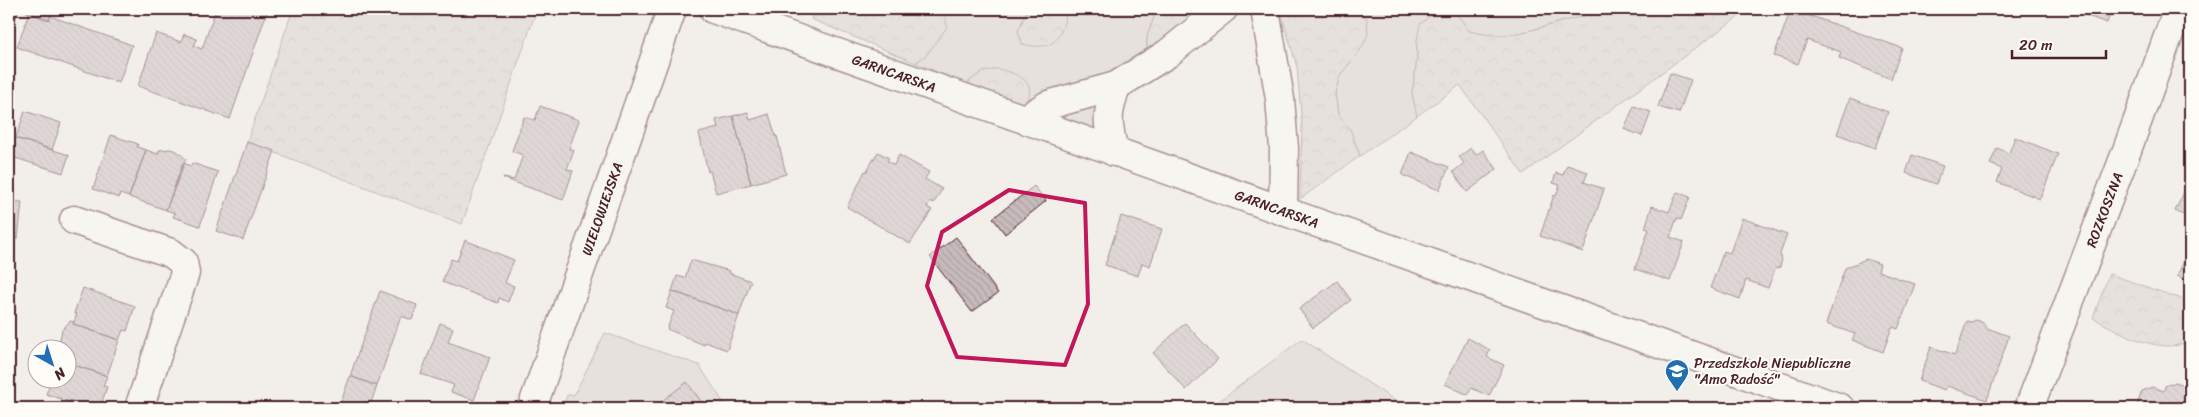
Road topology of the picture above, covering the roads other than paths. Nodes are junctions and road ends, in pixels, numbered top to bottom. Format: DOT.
graph roads {
  1 [pos="672,9"];
  2 [pos="712,9"];
  3 [pos="1223,9"];
  4 [pos="1265,9"];
  5 [pos="2178,9"];
  6 [pos="1116,86"];
  7 [pos="1025,120"];
  8 [pos="1114,152"];
  9 [pos="1283,211"];
  10 [pos="74,220"];
  11 [pos="139,408"];
  12 [pos="532,408"];
  13 [pos="1840,408"];
  14 [pos="2029,408"];
  1 -- 12 [label="street, WIELOWIEJSKA"];
  2 -- 7 [label="street, GARNCARSKA"];
  3 -- 6 [label="street"];
  4 -- 9 [label="street"];
  5 -- 14 [label="street, ROZKOSZNA"];
  6 -- 7 [label="street"];
  6 -- 8 [label="street"];
  7 -- 8 [label="street, GARNCARSKA"];
  8 -- 9 [label="street, GARNCARSKA"];
  9 -- 13 [label="street, GARNCARSKA"];
  10 -- 11 [label="street"];
}
